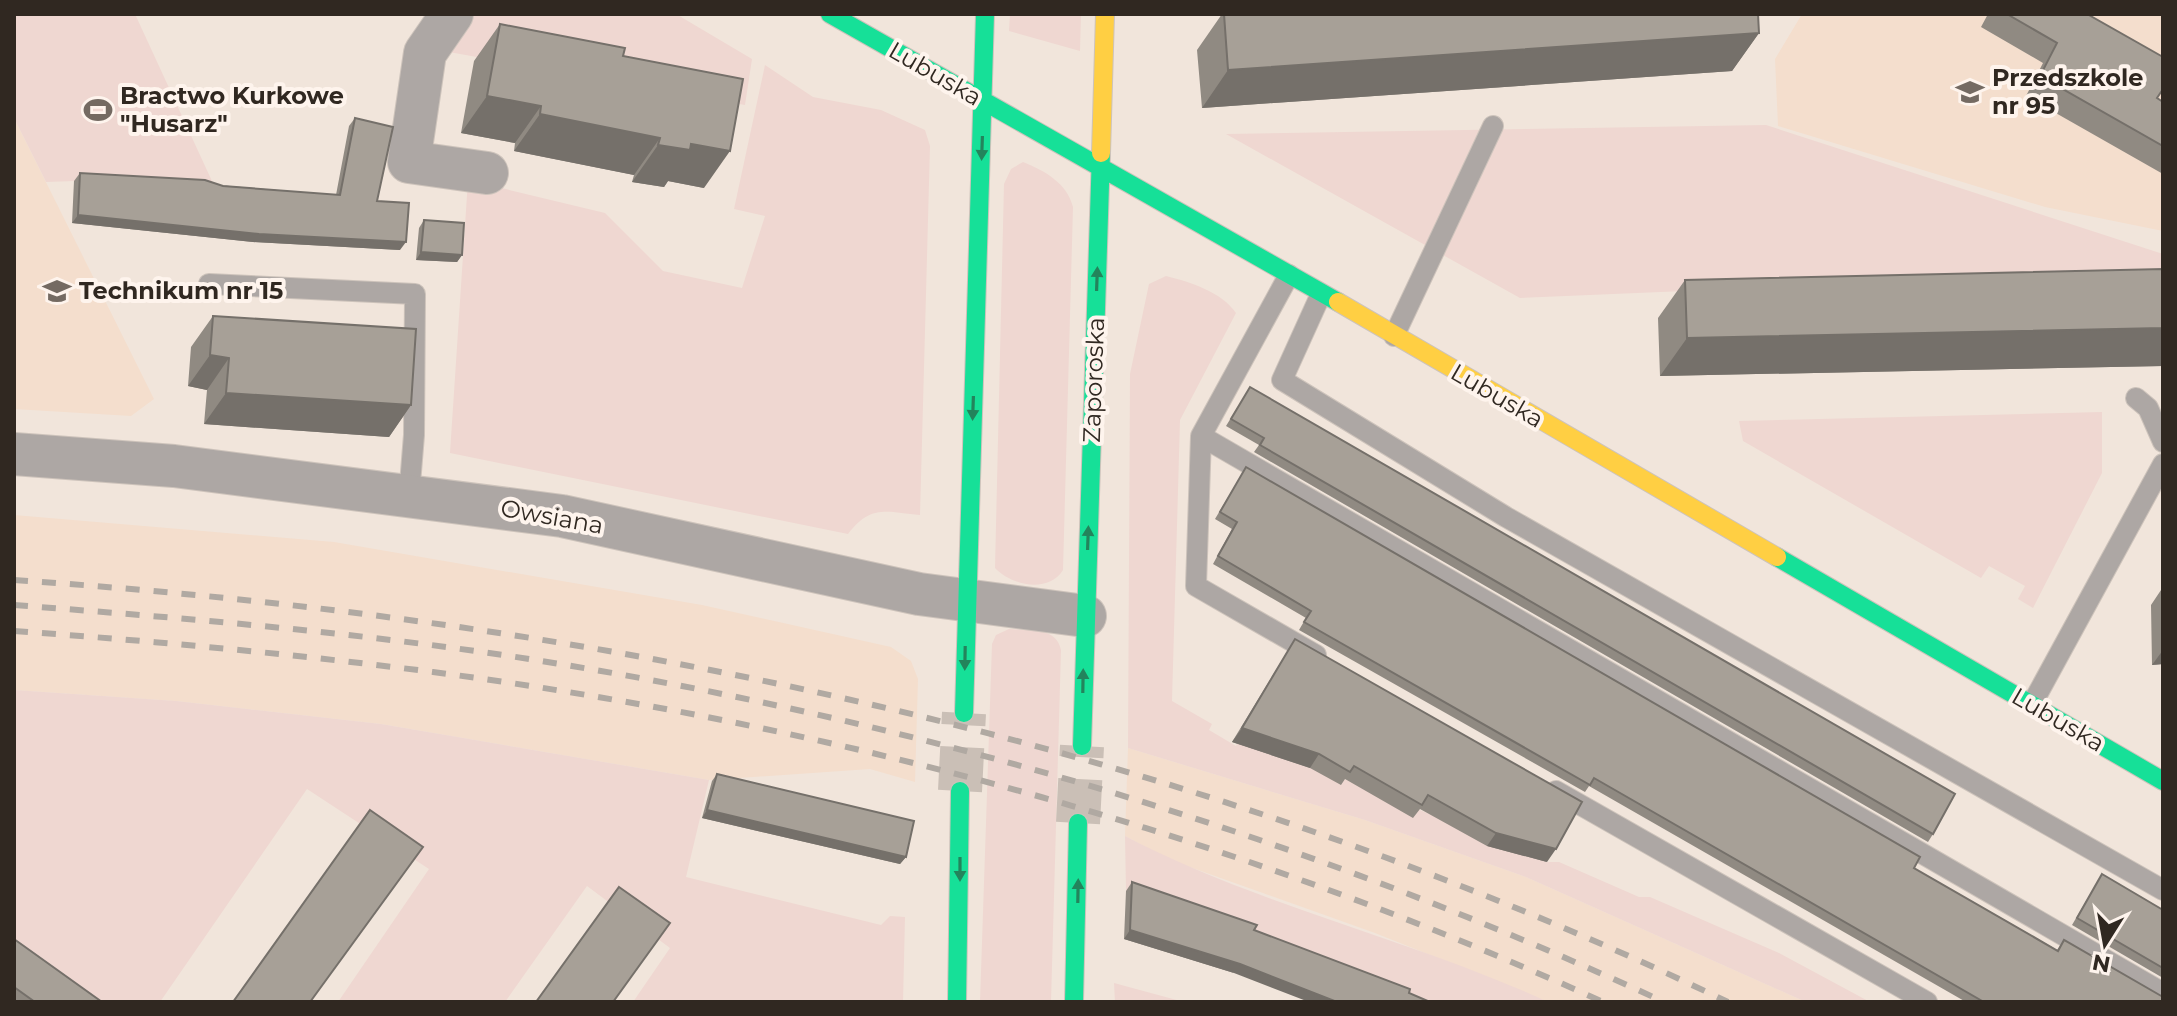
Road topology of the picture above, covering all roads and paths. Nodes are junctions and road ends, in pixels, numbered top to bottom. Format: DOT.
graph roads {
  1 [pos="452,14"];
  2 [pos="830,14"];
  3 [pos="985,14"];
  4 [pos="1105,14"];
  5 [pos="983,102"];
  6 [pos="1493,126"];
  7 [pos="1102,165"];
  8 [pos="487,173"];
  9 [pos="1289,275"];
  10 [pos="209,284"];
  11 [pos="1321,294"];
  12 [pos="1394,336"];
  13 [pos="2136,398"];
  14 [pos="1201,436"];
  15 [pos="2163,442"];
  16 [pos="14,454"];
  17 [pos="2163,464"];
  18 [pos="409,496"];
  19 [pos="967,602"];
  20 [pos="1085,616"];
  21 [pos="1334,664"];
  22 [pos="2032,704"];
  23 [pos="964,713"];
  24 [pos="1082,746"];
  25 [pos="2163,781"];
  26 [pos="1541,782"];
  27 [pos="960,791"];
  28 [pos="1078,823"];
  29 [pos="2163,890"];
  30 [pos="2163,993"];
  31 [pos="957,1002"];
  32 [pos="1074,1002"];
  33 [pos="1927,1002"];
  1 -- 8 [label="street"];
  2 -- 5 [label="main road, Lubuska"];
  3 -- 5 [label="main road"];
  4 -- 7 [label="main road, Zaporoska"];
  5 -- 7 [label="main road, Lubuska"];
  5 -- 19 [label="main road, one-way"];
  6 -- 12 [label="lane"];
  7 -- 9 [label="main road, Lubuska"];
  20 -- 7 [label="main road, Zaporoska, one-way"];
  9 -- 11 [label="main road, Lubuska"];
  9 -- 14 [label="lane"];
  10 -- 18 [label="lane"];
  11 -- 12 [label="main road, Lubuska"];
  11 -- 29 [label="lane"];
  12 -- 22 [label="main road, Lubuska"];
  13 -- 15 [label="lane"];
  14 -- 21 [label="lane"];
  14 -- 30 [label="lane"];
  16 -- 18 [label="street, Owsiana"];
  17 -- 22 [label="lane"];
  18 -- 19 [label="street, Owsiana"];
  19 -- 20 [label="street, Owsiana"];
  19 -- 23 [label="main road, one-way"];
  24 -- 20 [label="main road, Zaporoska, one-way"];
  22 -- 25 [label="main road, Lubuska"];
  26 -- 33 [label="lane"];
  27 -- 31 [label="main road, one-way"];
  32 -- 28 [label="main road, one-way"];
}
